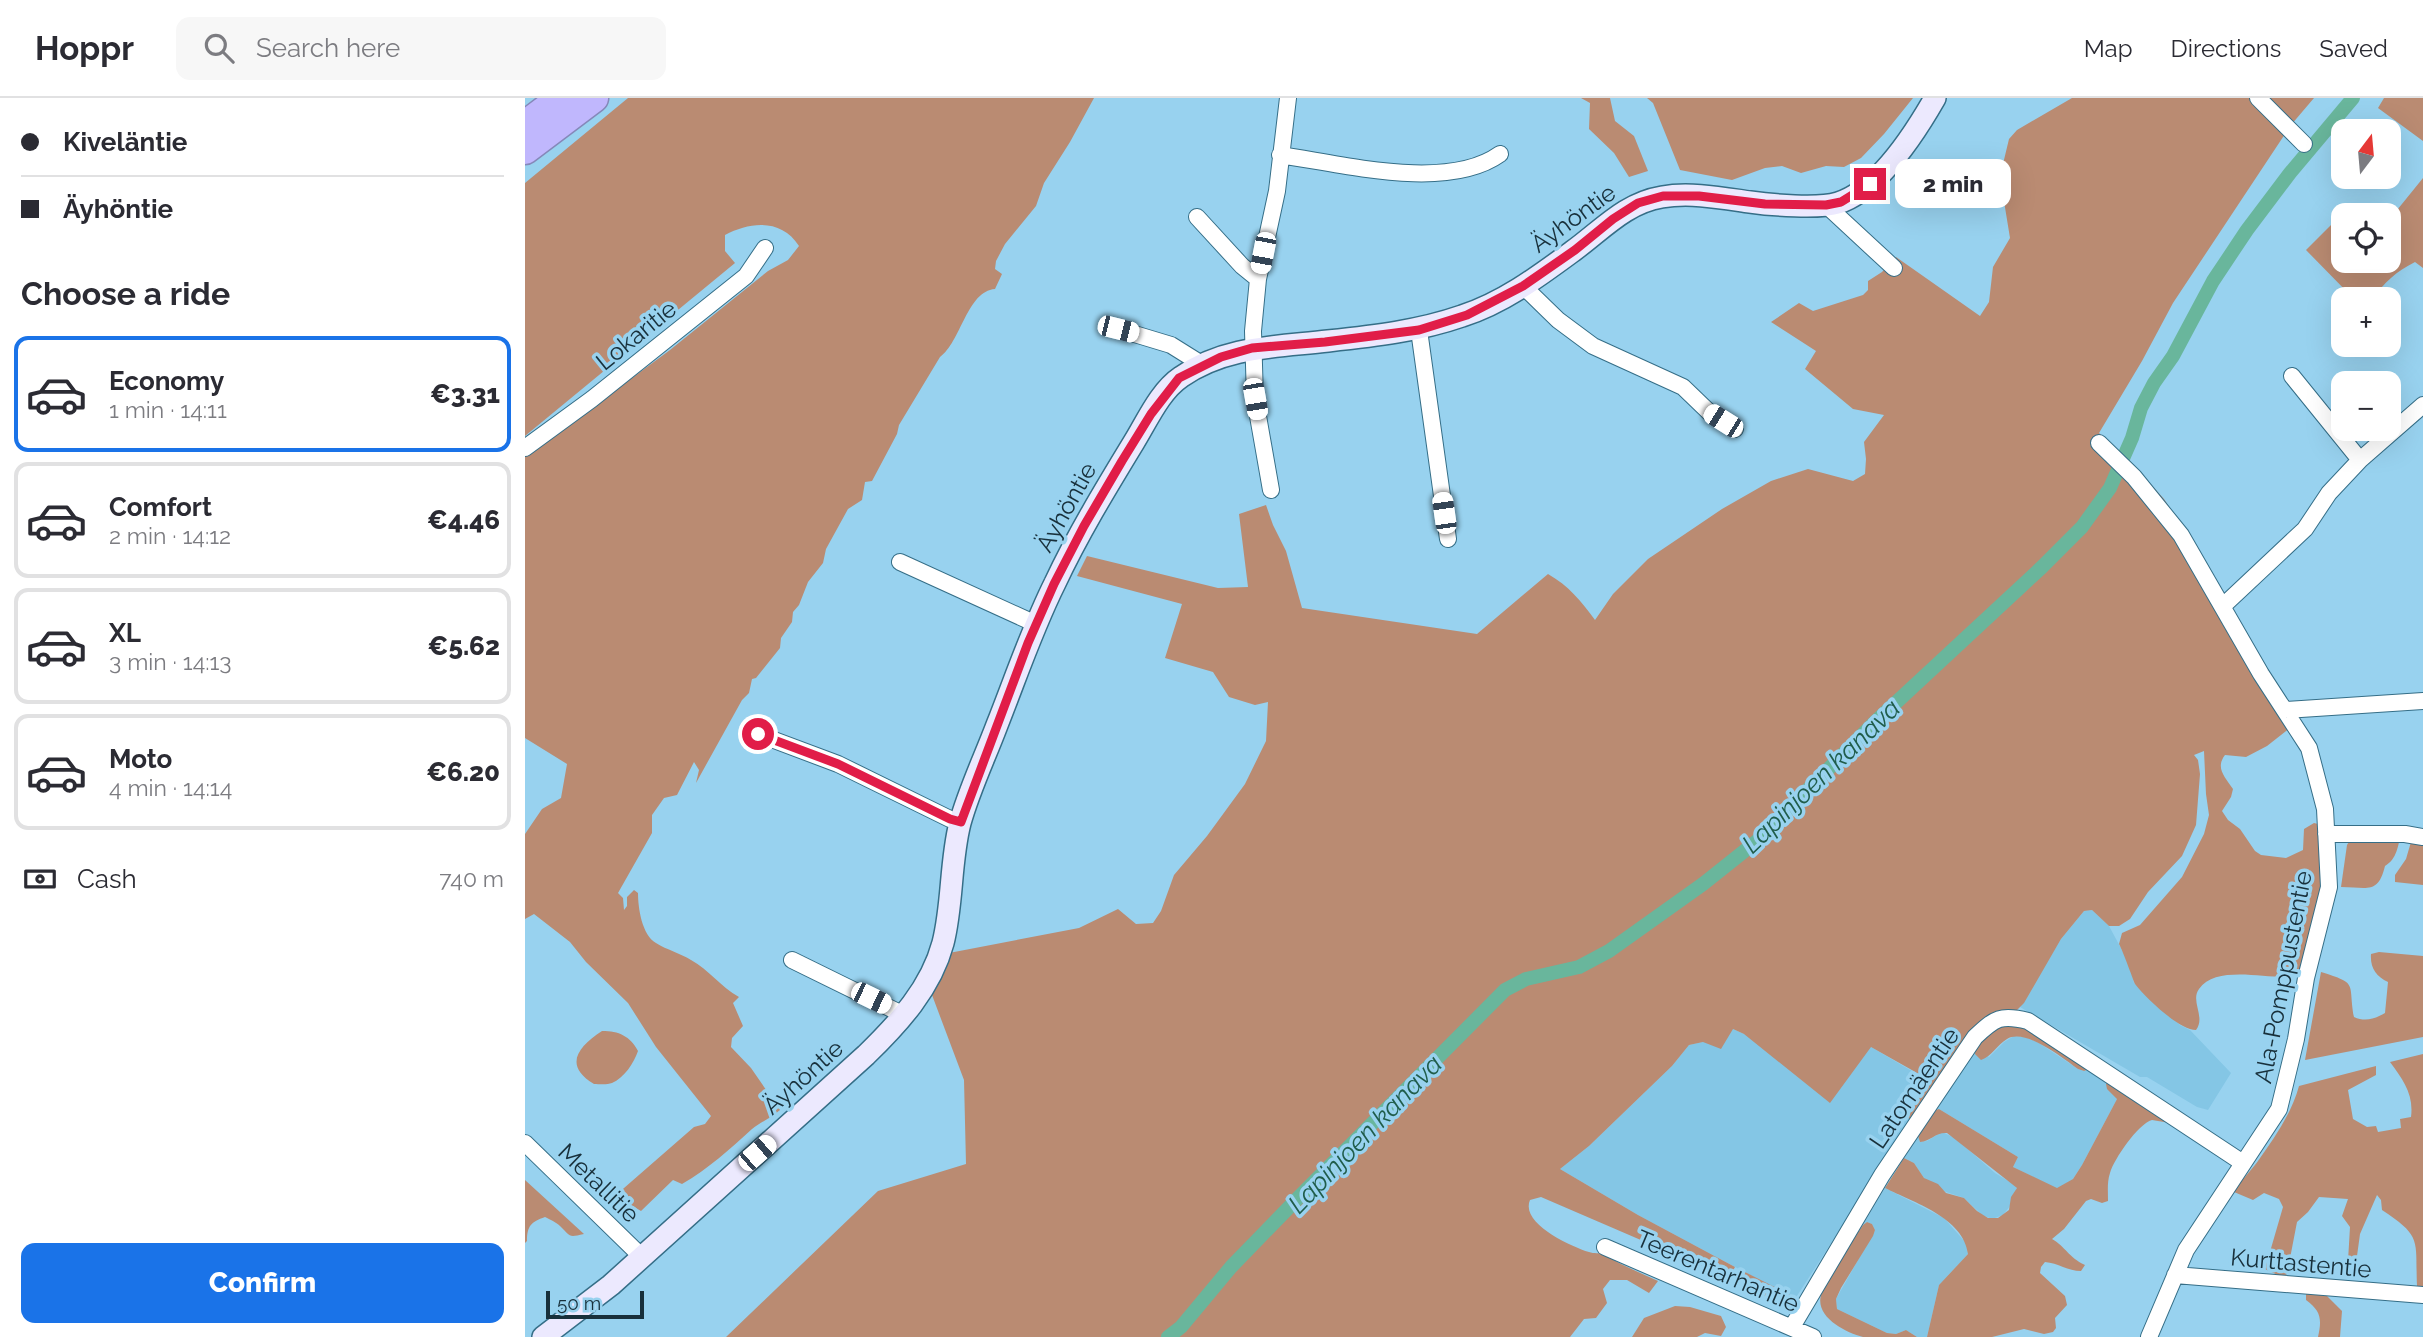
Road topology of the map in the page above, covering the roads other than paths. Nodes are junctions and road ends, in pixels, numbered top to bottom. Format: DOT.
graph roads {
  1 [pos="561,98"];
  2 [pos="594,98"];
  3 [pos="1288,98"];
  4 [pos="1935,98"];
  5 [pos="2258,98"];
  6 [pos="525,125"];
  7 [pos="2304,144"];
  8 [pos="525,150"];
  9 [pos="1500,154"];
  10 [pos="1280,155"];
  11 [pos="1826,205"];
  12 [pos="1198,217"];
  13 [pos="765,248"];
  14 [pos="1894,268"];
  15 [pos="1258,279"];
  16 [pos="1523,286"];
  17 [pos="1118,329"];
  18 [pos="1419,330"];
  19 [pos="1252,348"];
  20 [pos="1203,365"];
  21 [pos="2292,376"];
  22 [pos="2423,405"];
  23 [pos="1735,429"];
  24 [pos="2099,443"];
  25 [pos="525,448"];
  26 [pos="2360,460"];
  27 [pos="1271,491"];
  28 [pos="1448,539"];
  29 [pos="900,562"];
  30 [pos="2223,606"];
  31 [pos="1036,624"];
  32 [pos="2423,701"];
  33 [pos="2285,710"];
  34 [pos="758,734"];
  35 [pos="961,822"];
  36 [pos="2326,834"];
  37 [pos="2423,837"];
  38 [pos="792,960"];
  39 [pos="904,1015"];
  40 [pos="525,1143"];
  41 [pos="2243,1163"];
  42 [pos="1605,1247"];
  43 [pos="642,1257"];
  44 [pos="2175,1275"];
  45 [pos="2423,1295"];
  46 [pos="1792,1328"];
  47 [pos="543,1337"];
  48 [pos="1813,1337"];
  49 [pos="2149,1337"];
  1 -- 6 [label="highway"];
  2 -- 8 [label="highway"];
  3 -- 10 [label="street"];
  4 -- 11 [label="main road, Äyhöntie"];
  5 -- 7 [label="street"];
  9 -- 10 [label="street"];
  10 -- 15 [label="street"];
  11 -- 14 [label="street"];
  11 -- 16 [label="main road, Äyhöntie"];
  12 -- 15 [label="street"];
  13 -- 25 [label="street, Lokaritie"];
  15 -- 19 [label="street"];
  16 -- 18 [label="main road, Äyhöntie"];
  16 -- 23 [label="street"];
  17 -- 20 [label="street"];
  18 -- 19 [label="main road, Äyhöntie"];
  18 -- 28 [label="street"];
  19 -- 20 [label="main road, Äyhöntie"];
  19 -- 27 [label="street"];
  20 -- 31 [label="main road, Äyhöntie"];
  21 -- 26 [label="street"];
  22 -- 26 [label="street"];
  24 -- 30 [label="street, Ala-Pomppustentie"];
  26 -- 30 [label="street"];
  29 -- 31 [label="street"];
  30 -- 33 [label="street, Ala-Pomppustentie"];
  31 -- 35 [label="main road, Äyhöntie"];
  32 -- 33 [label="street"];
  33 -- 36 [label="street, Ala-Pomppustentie"];
  34 -- 35 [label="street"];
  35 -- 39 [label="main road, Äyhöntie"];
  36 -- 37 [label="street"];
  36 -- 41 [label="street, Ala-Pomppustentie"];
  38 -- 39 [label="street"];
  39 -- 43 [label="main road, Äyhöntie"];
  40 -- 43 [label="street, Metallitie"];
  41 -- 44 [label="street, Ala-Pomppustentie"];
  41 -- 46 [label="street, Latomäentie"];
  42 -- 46 [label="street, Teerentarhantie"];
  43 -- 47 [label="main road, Äyhöntie"];
  44 -- 45 [label="street, Kurttastentie"];
  44 -- 49 [label="street, Ala-Pomppustentie"];
  46 -- 48 [label="street, Teerentarhantie"];
}
